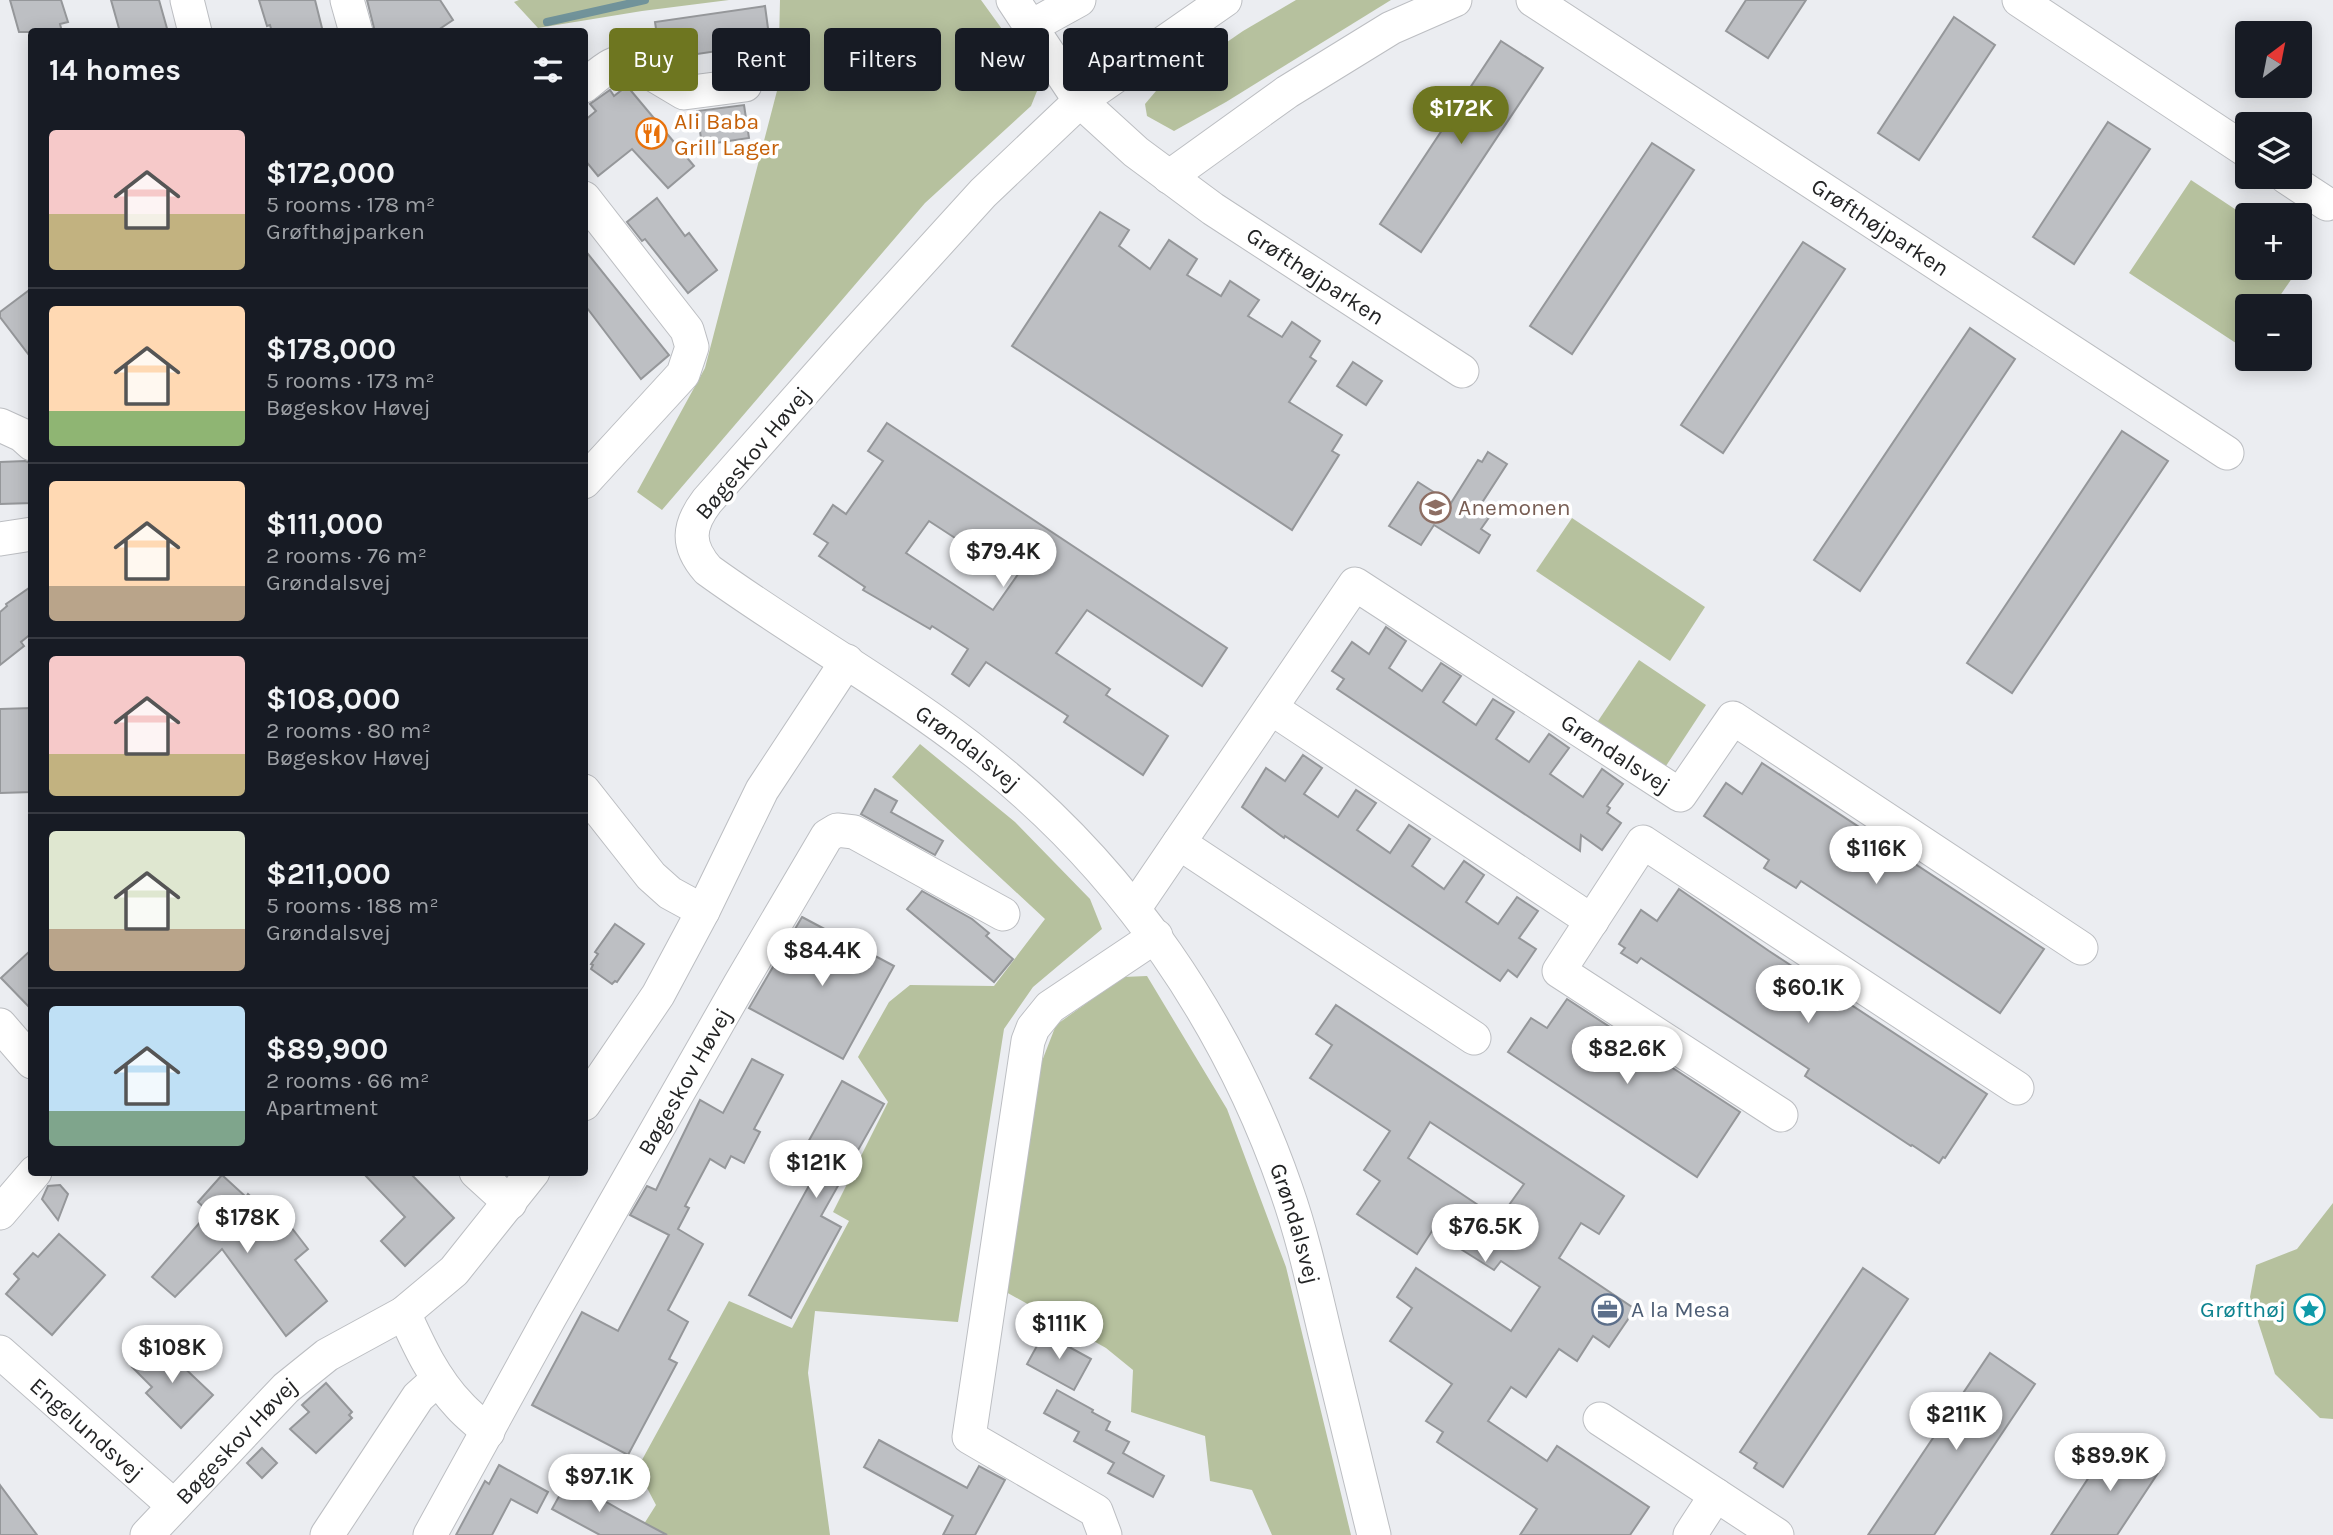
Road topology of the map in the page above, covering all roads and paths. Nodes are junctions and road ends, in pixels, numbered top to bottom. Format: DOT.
graph roads {
  1 [pos="187,0"];
  2 [pos="347,0"];
  3 [pos="1079,0"];
  4 [pos="1225,0"];
  5 [pos="1455,0"];
  6 [pos="1533,0"];
  7 [pos="2019,0"];
  8 [pos="1021,14"];
  9 [pos="194,28"];
  10 [pos="355,28"];
  11 [pos="588,83"];
  12 [pos="712,89"];
  13 [pos="1080,101"];
  14 [pos="2235,143"];
  15 [pos="1169,177"];
  16 [pos="2304,189"];
  17 [pos="588,203"];
  18 [pos="2327,204"];
  19 [pos="1462,371"];
  20 [pos="0,425"];
  21 [pos="28,440"];
  22 [pos="2227,453"];
  23 [pos="588,478"];
  24 [pos="28,535"];
  25 [pos="0,539"];
  26 [pos="847,661"];
  27 [pos="1271,708"];
  28 [pos="588,796"];
  29 [pos="1179,843"];
  30 [pos="1134,909"];
  31 [pos="703,911"];
  32 [pos="1003,914"];
  33 [pos="1592,921"];
  34 [pos="1156,936"];
  35 [pos="2081,948"];
  36 [pos="0,1025"];
  37 [pos="1474,1038"];
  38 [pos="28,1057"];
  39 [pos="2017,1088"];
  40 [pos="588,1098"];
  41 [pos="1781,1115"];
  42 [pos="31,1176"];
  43 [pos="480,1176"];
  44 [pos="530,1176"];
  45 [pos="510,1203"];
  46 [pos="2,1206"];
  47 [pos="404,1313"];
  48 [pos="0,1352"];
  49 [pos="438,1379"];
  50 [pos="1600,1419"];
  51 [pos="488,1432"];
  52 [pos="1716,1495"];
  53 [pos="174,1506"];
  54 [pos="147,1535"];
  55 [pos="327,1535"];
  56 [pos="430,1535"];
  57 [pos="1105,1535"];
  58 [pos="1374,1535"];
  59 [pos="1690,1535"];
  60 [pos="1777,1535"];
  1 -- 9 [label="street"];
  2 -- 10 [label="street"];
  3 -- 8 [label="street"];
  4 -- 13 [label="street, Bøgeskov Høvej"];
  5 -- 15 [label="street"];
  6 -- 22 [label="street, Grøfthøjparken"];
  7 -- 14 [label="street"];
  8 -- 13 [label="street, Grøfthøjparken"];
  11 -- 12 [label="street"];
  13 -- 15 [label="street, Grøfthøjparken"];
  13 -- 26 [label="street, Bøgeskov Høvej"];
  15 -- 19 [label="street, Grøfthøjparken"];
  16 -- 18 [label="street"];
  17 -- 23 [label="street"];
  20 -- 21 [label="street"];
  24 -- 25 [label="street"];
  26 -- 30 [label="street, Grøndalsvej"];
  26 -- 31 [label="street"];
  27 -- 29 [label="street, Grøndalsvej"];
  27 -- 33 [label="street"];
  27 -- 35 [label="street, Grøndalsvej"];
  28 -- 31 [label="street"];
  29 -- 30 [label="street, Grøndalsvej"];
  29 -- 37 [label="street"];
  30 -- 34 [label="street, Grøndalsvej"];
  31 -- 40 [label="street"];
  32 -- 51 [label="street, Bøgeskov Høvej"];
  33 -- 39 [label="street"];
  33 -- 41 [label="street"];
  34 -- 57 [label="street"];
  34 -- 58 [label="street, Grøndalsvej"];
  36 -- 38 [label="street"];
  42 -- 46 [label="street"];
  43 -- 45 [label="street"];
  44 -- 45 [label="street, Bøgeskov Høvej"];
  45 -- 47 [label="street, Bøgeskov Høvej"];
  47 -- 49 [label="street"];
  47 -- 53 [label="street, Bøgeskov Høvej"];
  48 -- 53 [label="street, Engelundsvej"];
  49 -- 51 [label="street"];
  49 -- 55 [label="street"];
  50 -- 52 [label="street"];
  51 -- 56 [label="street, Bøgeskov Høvej"];
  52 -- 59 [label="street"];
  52 -- 60 [label="street"];
  53 -- 54 [label="street, Bøgeskov Høvej"];
}
